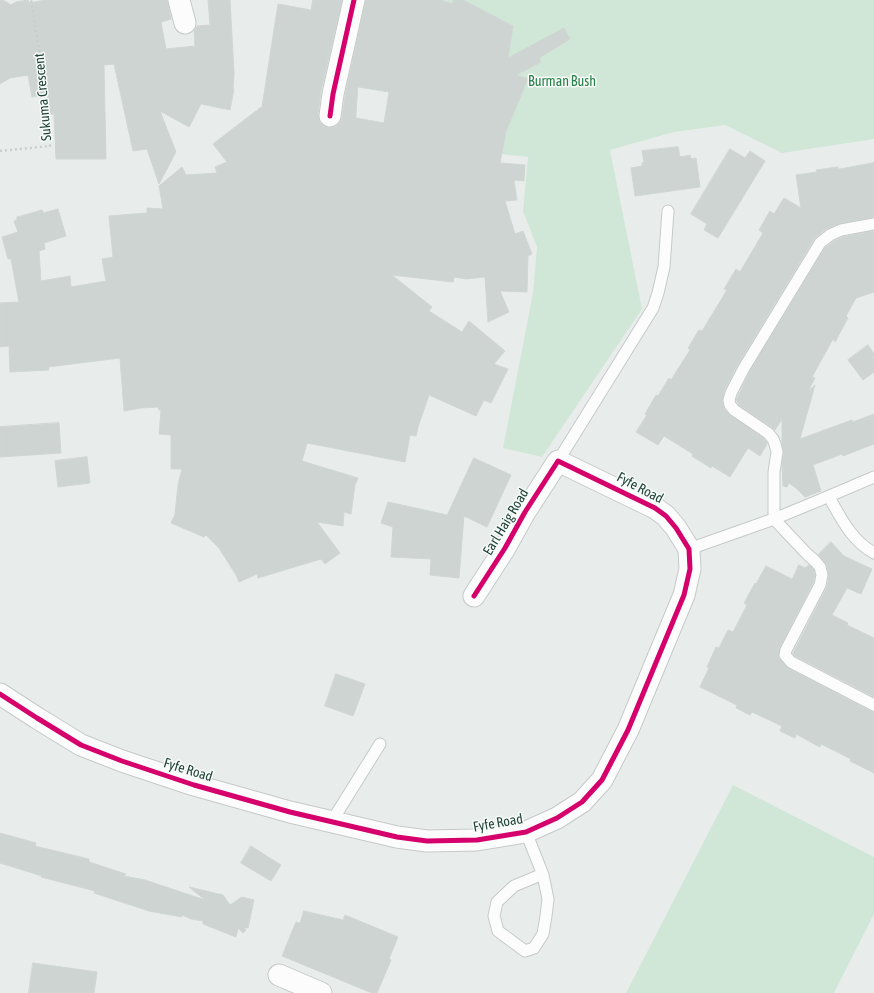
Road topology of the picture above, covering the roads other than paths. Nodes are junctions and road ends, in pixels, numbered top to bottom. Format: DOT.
graph roads {
  1 [pos="180,0"];
  2 [pos="354,0"];
  3 [pos="185,23"];
  4 [pos="330,116"];
  5 [pos="668,211"];
  6 [pos="874,224"];
  7 [pos="558,461"];
  8 [pos="874,477"];
  9 [pos="829,497"];
  10 [pos="774,519"];
  11 [pos="689,549"];
  12 [pos="874,552"];
  13 [pos="474,596"];
  14 [pos="0,694"];
  15 [pos="874,705"];
  16 [pos="380,744"];
  17 [pos="332,821"];
  18 [pos="526,832"];
  19 [pos="543,875"];
  20 [pos="279,975"];
  21 [pos="321,993"];
  1 -- 3 [label="street"];
  2 -- 4 [label="street"];
  5 -- 7 [label="lane, Earl Haig Road"];
  6 -- 10 [label="lane"];
  7 -- 11 [label="street, Fyfe Road"];
  7 -- 13 [label="street, Earl Haig Road"];
  8 -- 9 [label="lane"];
  9 -- 10 [label="lane"];
  9 -- 12 [label="lane"];
  10 -- 11 [label="lane"];
  10 -- 15 [label="lane"];
  11 -- 18 [label="street, Fyfe Road"];
  14 -- 17 [label="street, Fyfe Road"];
  16 -- 17 [label="lane"];
  17 -- 18 [label="street, Fyfe Road"];
  18 -- 19 [label="lane"];
  19 -- 19 [label="lane"];
  20 -- 21 [label="street"];
}
